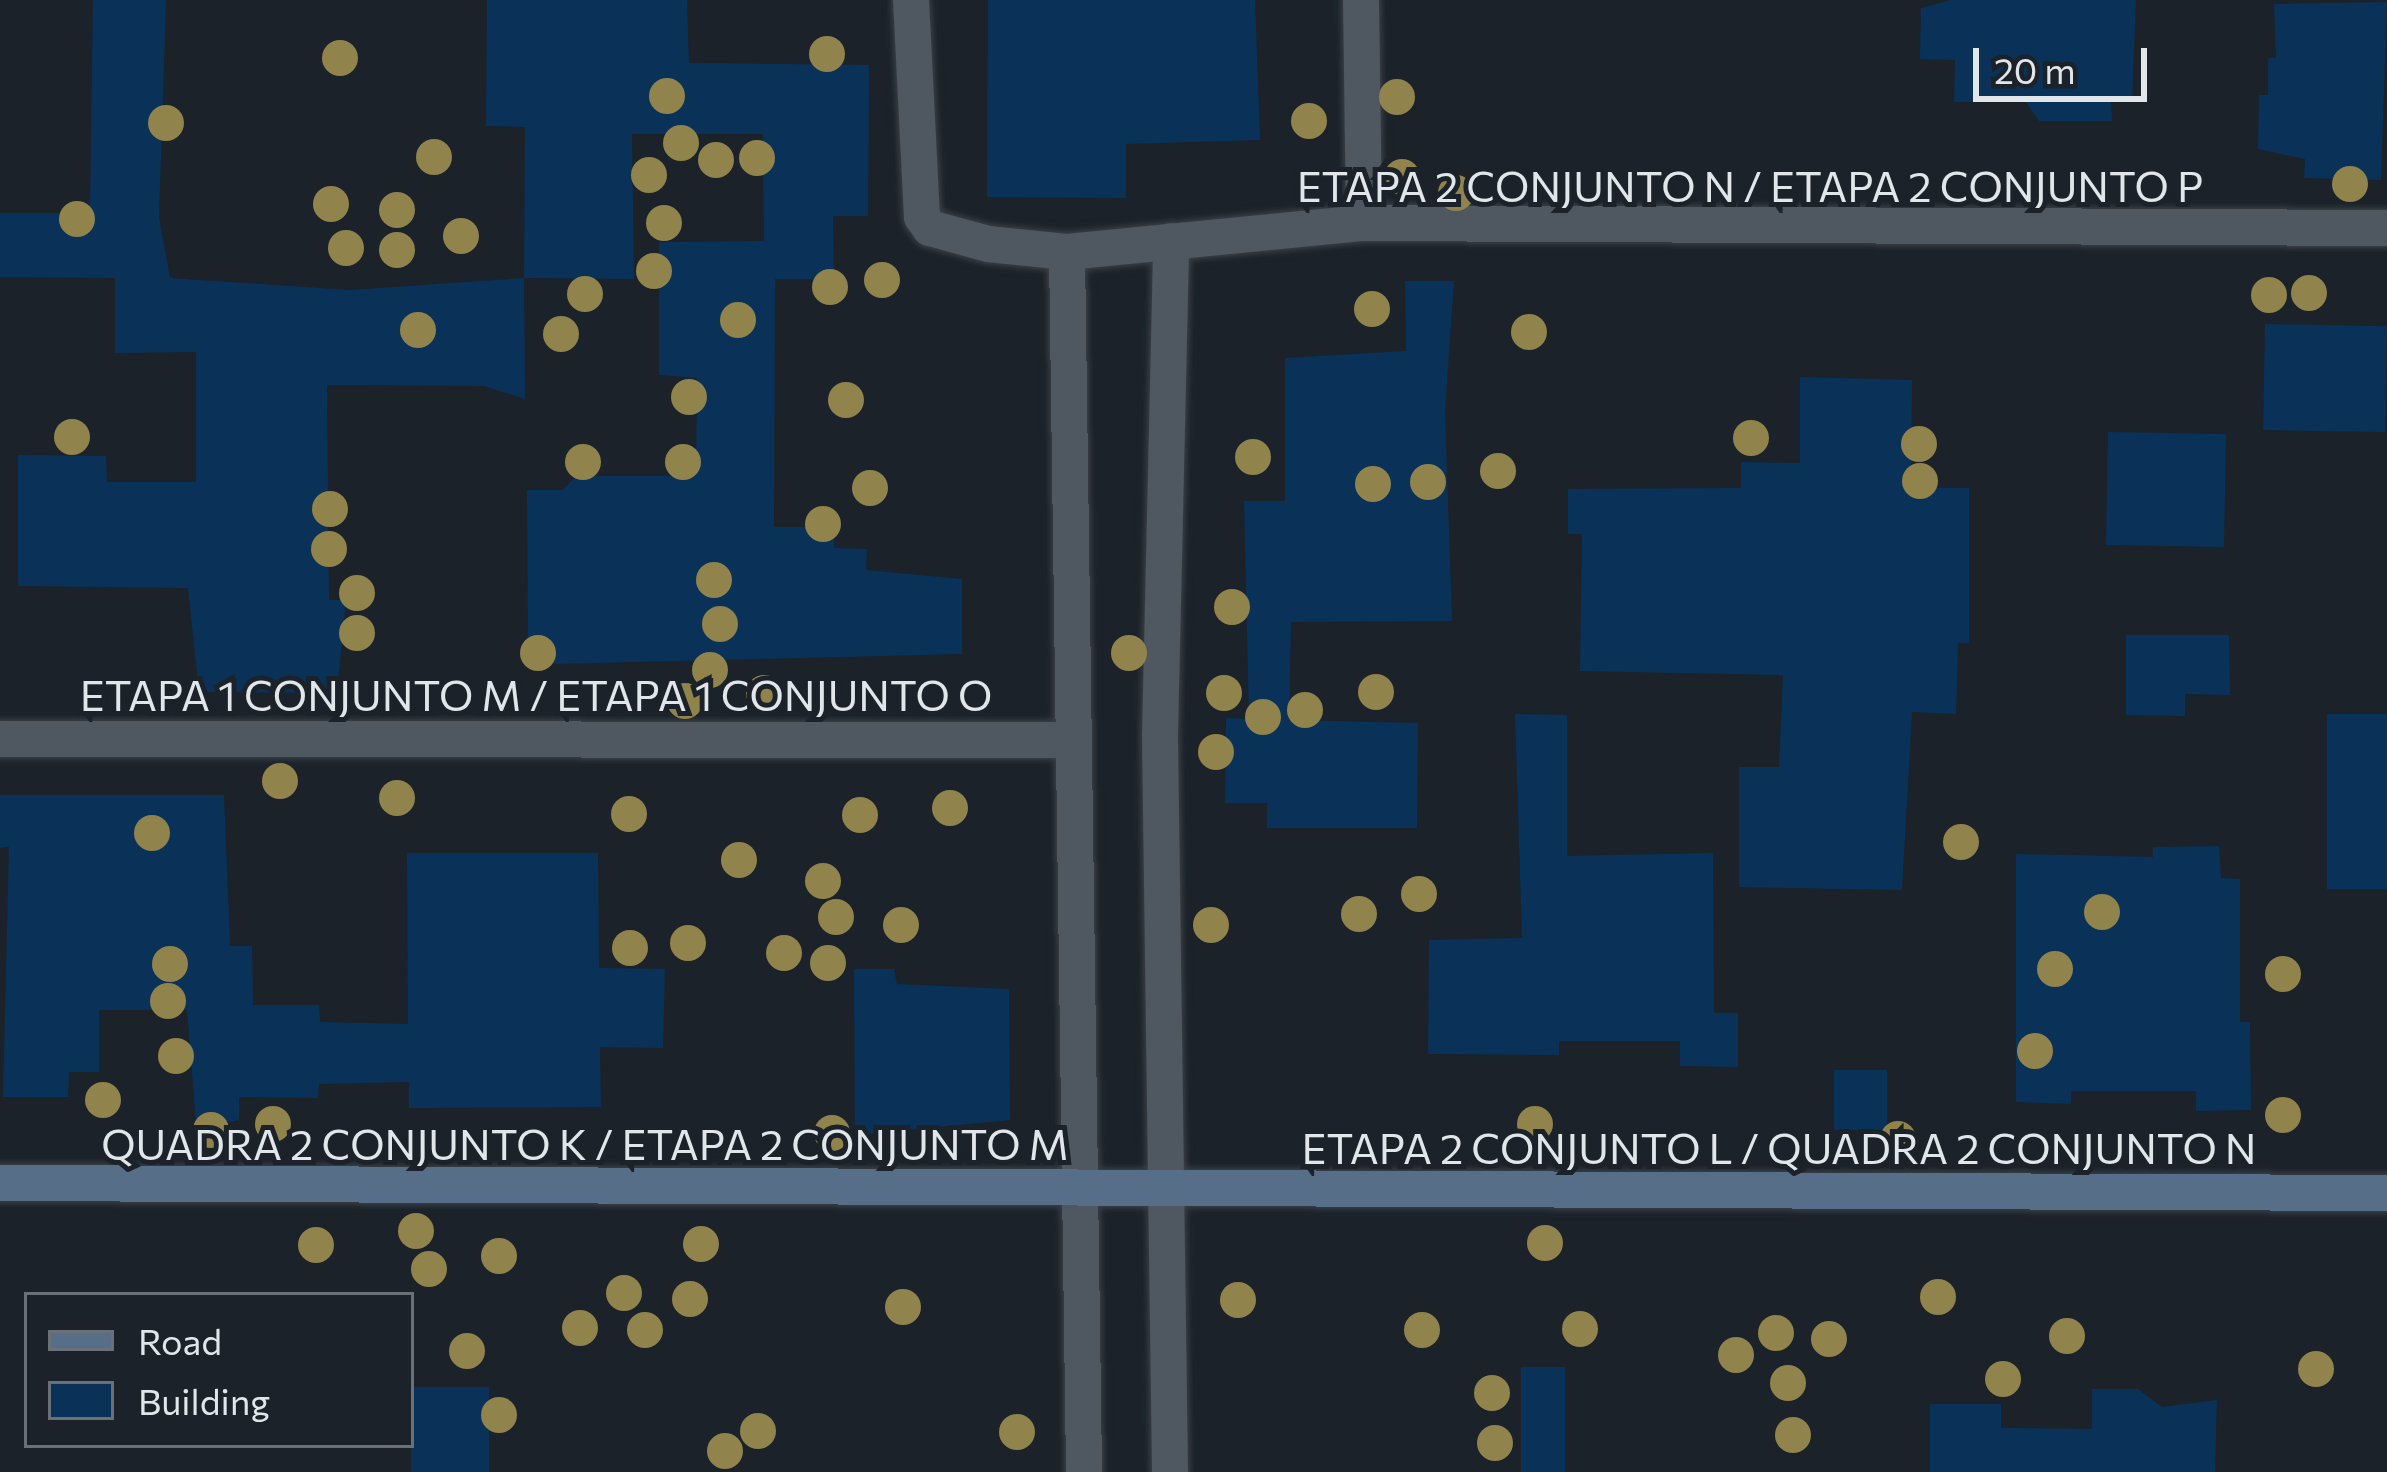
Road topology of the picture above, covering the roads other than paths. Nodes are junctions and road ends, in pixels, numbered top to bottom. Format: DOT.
graph roads {
  1 [pos="911,0"];
  2 [pos="1361,0"];
  3 [pos="1364,224"];
  4 [pos="2387,228"];
  5 [pos="1171,242"];
  6 [pos="1067,252"];
  7 [pos="0,739"];
  8 [pos="1071,740"];
  9 [pos="0,1183"];
  10 [pos="1086,1192"];
  11 [pos="1170,1192"];
  12 [pos="2387,1193"];
  13 [pos="1084,1472"];
  14 [pos="1170,1472"];
  1 -- 6 [label="street, ETAPA 2 CONJUNTO N / ETAPA 2 CONJUNTO P"];
  2 -- 3 [label="street"];
  3 -- 4 [label="street, ETAPA 2 CONJUNTO N / ETAPA 2 CONJUNTO P"];
  3 -- 5 [label="street, ETAPA 2 CONJUNTO N / ETAPA 2 CONJUNTO P"];
  5 -- 6 [label="street, ETAPA 2 CONJUNTO N / ETAPA 2 CONJUNTO P"];
  5 -- 11 [label="street"];
  6 -- 8 [label="street"];
  7 -- 8 [label="street, ETAPA 1 CONJUNTO M / ETAPA 1 CONJUNTO O"];
  8 -- 10 [label="street"];
  9 -- 10 [label="street, QUADRA 2 CONJUNTO K / ETAPA 2 CONJUNTO M"];
  10 -- 11 [label="street, QUADRA 2 CONJUNTO K / ETAPA 2 CONJUNTO M"];
  10 -- 13 [label="street"];
  11 -- 12 [label="street, ETAPA 2 CONJUNTO L / QUADRA 2 CONJUNTO N"];
  11 -- 14 [label="street"];
}
